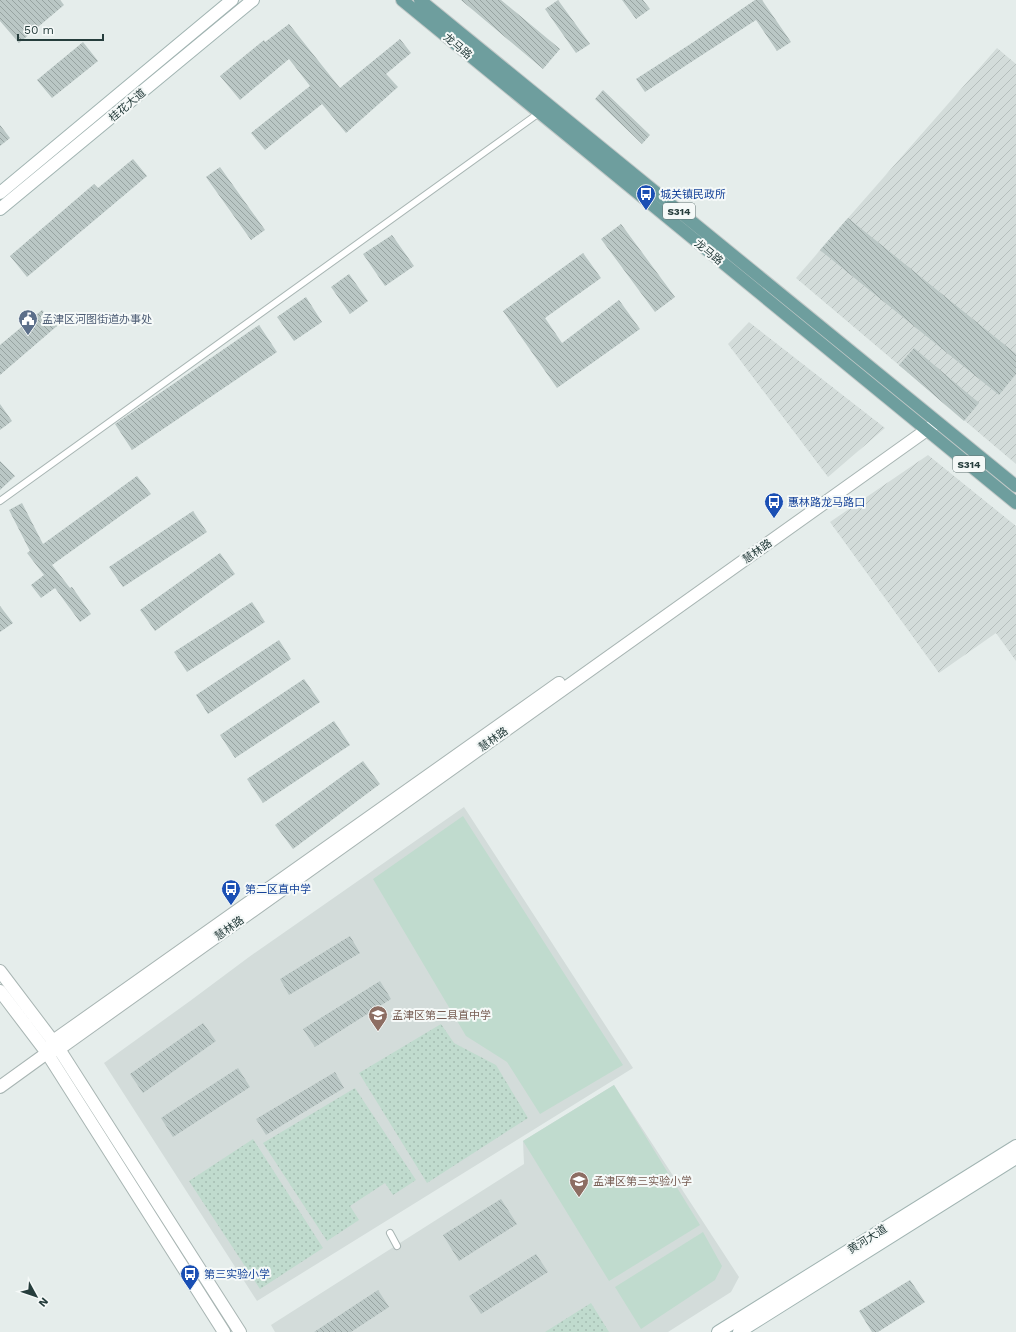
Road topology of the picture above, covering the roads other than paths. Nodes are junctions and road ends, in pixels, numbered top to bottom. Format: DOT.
graph roads {
  1 [pos="232,0"];
  2 [pos="253,0"];
  3 [pos="402,0"];
  4 [pos="420,0"];
  5 [pos="538,113"];
  6 [pos="0,193"];
  7 [pos="0,209"];
  8 [pos="933,419"];
  9 [pos="924,428"];
  10 [pos="1016,486"];
  11 [pos="0,501"];
  12 [pos="1016,503"];
  13 [pos="0,971"];
  14 [pos="0,991"];
  15 [pos="56,1045"];
  16 [pos="47,1052"];
  17 [pos="0,1087"];
  18 [pos="1016,1146"];
  19 [pos="1016,1158"];
  20 [pos="390,1233"];
  21 [pos="397,1246"];
  22 [pos="224,1332"];
  23 [pos="240,1332"];
  24 [pos="718,1332"];
  25 [pos="739,1332"];
  1 -- 6 [label="street, 桂花大道"];
  2 -- 7 [label="street, 桂花大道"];
  3 -- 5 [label="main road, 龙马路 / S314"];
  4 -- 8 [label="main road, 龙马路 / S314"];
  5 -- 9 [label="main road, 龙马路 / S314"];
  5 -- 11 [label="lane"];
  8 -- 9 [label="street, 慧林路"];
  8 -- 10 [label="main road, 龙马路 / S314"];
  9 -- 12 [label="main road, 龙马路 / S314"];
  9 -- 15 [label="street, 慧林路"];
  13 -- 15 [label="street"];
  14 -- 16 [label="street"];
  15 -- 16 [label="street, 慧林路"];
  15 -- 23 [label="street"];
  16 -- 17 [label="street, 慧林路"];
  16 -- 22 [label="street"];
  18 -- 24 [label="street, 黄河大道"];
  19 -- 25 [label="street, 黄河大道"];
  20 -- 21 [label="lane"];
}
